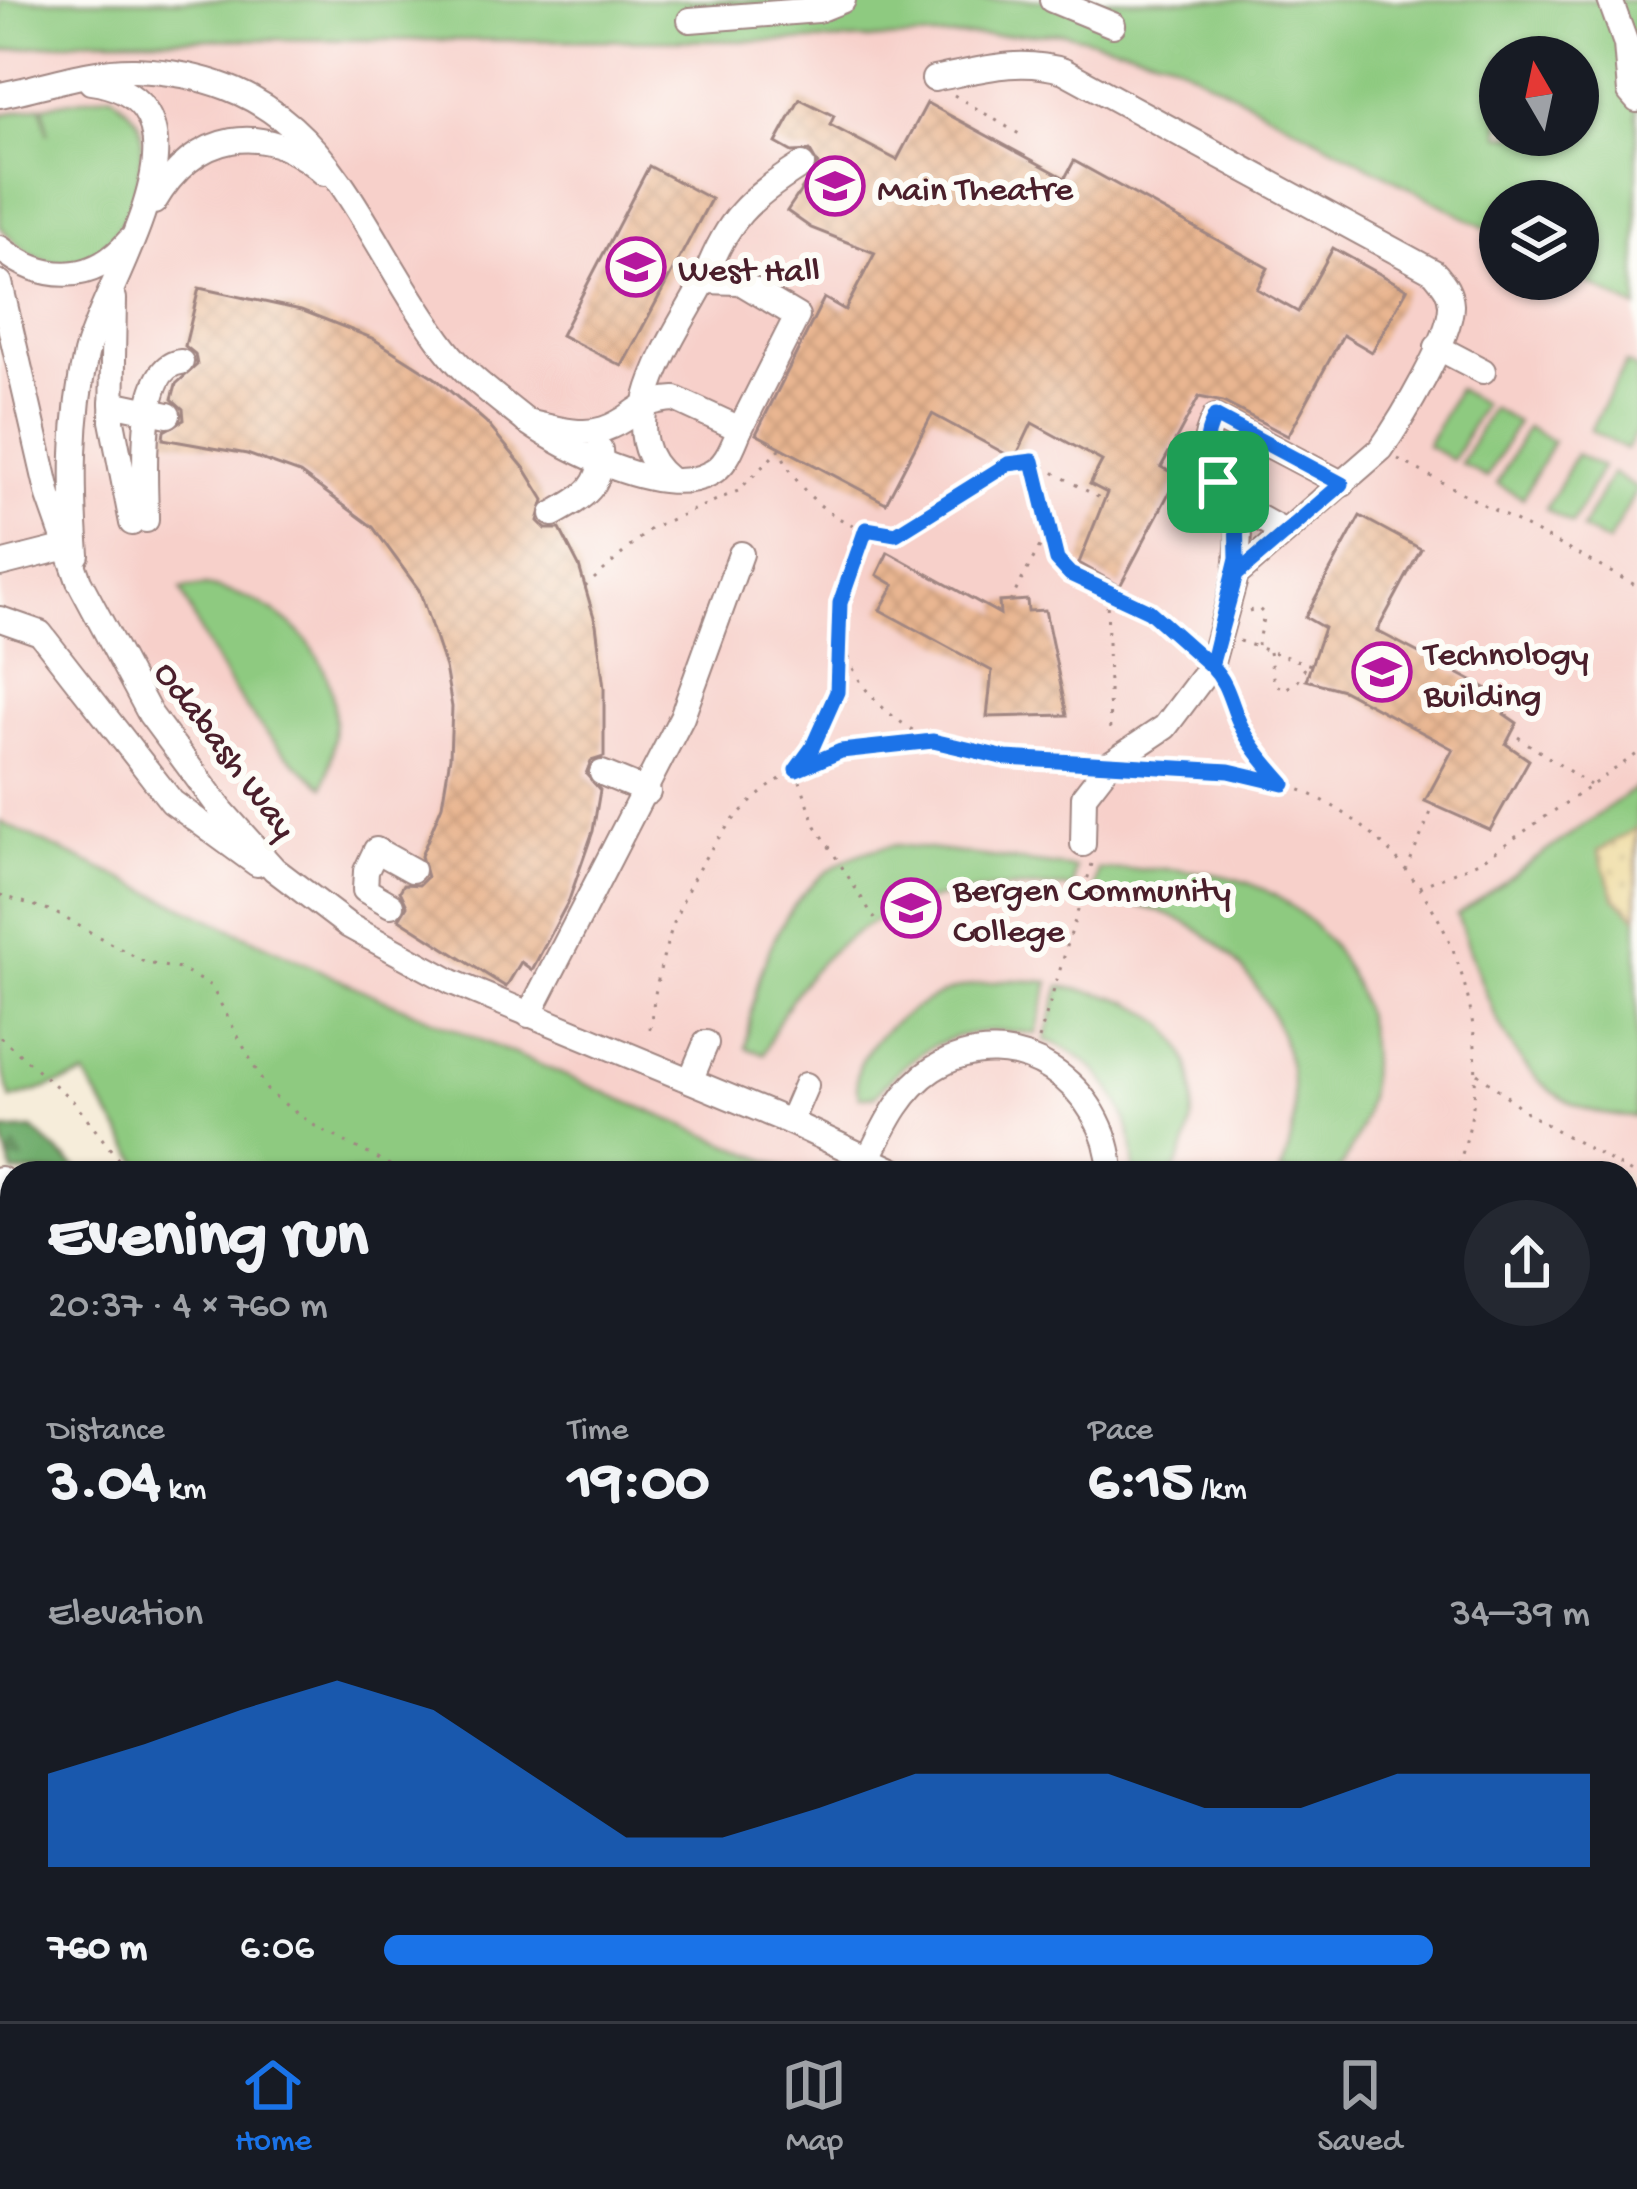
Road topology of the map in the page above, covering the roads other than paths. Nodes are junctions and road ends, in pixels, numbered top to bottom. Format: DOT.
graph roads {
  1 [pos="843,0"];
  2 [pos="1052,0"];
  3 [pos="1610,0"];
  4 [pos="690,20"];
  5 [pos="1113,25"];
  6 [pos="944,77"];
  7 [pos="68,78"];
  8 [pos="4,97"];
  9 [pos="1637,100"];
  10 [pos="802,165"];
  11 [pos="347,194"];
  12 [pos="137,231"];
  13 [pos="0,248"];
  14 [pos="116,279"];
  15 [pos="704,281"];
  16 [pos="0,283"];
  17 [pos="1437,346"];
  18 [pos="181,362"];
  19 [pos="1483,371"];
  20 [pos="646,401"];
  21 [pos="112,403"];
  22 [pos="158,411"];
  23 [pos="526,422"];
  24 [pos="740,429"];
  25 [pos="598,430"];
  26 [pos="602,461"];
  27 [pos="669,479"];
  28 [pos="1342,484"];
  29 [pos="1236,506"];
  30 [pos="553,514"];
  31 [pos="1285,532"];
  32 [pos="63,548"];
  33 [pos="741,554"];
  34 [pos="0,564"];
  35 [pos="1236,575"];
  36 [pos="79,581"];
  37 [pos="0,619"];
  38 [pos="602,773"];
  39 [pos="648,792"];
  40 [pos="1087,854"];
  41 [pos="412,870"];
  42 [pos="392,905"];
  43 [pos="349,926"];
  44 [pos="529,1016"];
  45 [pos="706,1042"];
  46 [pos="691,1079"];
  47 [pos="806,1085"];
  48 [pos="790,1122"];
  49 [pos="869,1159"];
  50 [pos="873,1161"];
  51 [pos="1110,1161"];
  1 -- 4 [label="street"];
  2 -- 5 [label="street"];
  3 -- 9 [label="street"];
  6 -- 17 [label="street"];
  7 -- 8 [label="street"];
  7 -- 11 [label="street"];
  7 -- 12 [label="street"];
  10 -- 15 [label="street"];
  11 -- 12 [label="street"];
  11 -- 23 [label="street"];
  12 -- 13 [label="street"];
  12 -- 14 [label="street"];
  14 -- 21 [label="street"];
  14 -- 36 [label="street"];
  15 -- 20 [label="street"];
  15 -- 24 [label="street"];
  16 -- 32 [label="street, Odabash Way"];
  17 -- 19 [label="street"];
  17 -- 28 [label="street"];
  18 -- 22 [label="street"];
  20 -- 24 [label="street"];
  20 -- 25 [label="street"];
  20 -- 27 [label="street"];
  21 -- 22 [label="street"];
  21 -- 22 [label="street"];
  23 -- 25 [label="street"];
  23 -- 26 [label="street"];
  24 -- 27 [label="street"];
  25 -- 26 [label="street"];
  26 -- 27 [label="street"];
  26 -- 30 [label="street"];
  28 -- 29 [label="street"];
  28 -- 31 [label="street"];
  29 -- 31 [label="street"];
  29 -- 35 [label="street"];
  31 -- 35 [label="street"];
  32 -- 34 [label="street"];
  32 -- 36 [label="street, Odabash Way"];
  33 -- 39 [label="street"];
  35 -- 40 [label="street"];
  36 -- 43 [label="street, Odabash Way"];
  37 -- 43 [label="street"];
  38 -- 39 [label="street"];
  39 -- 44 [label="street"];
  41 -- 42 [label="street"];
  43 -- 44 [label="street, Odabash Way"];
  44 -- 46 [label="street, Odabash Way"];
  45 -- 46 [label="street"];
  46 -- 48 [label="street, Odabash Way"];
  47 -- 48 [label="street"];
  48 -- 49 [label="street, Odabash Way"];
  49 -- 50 [label="street, Odabash Way"];
  49 -- 51 [label="street"];
}
